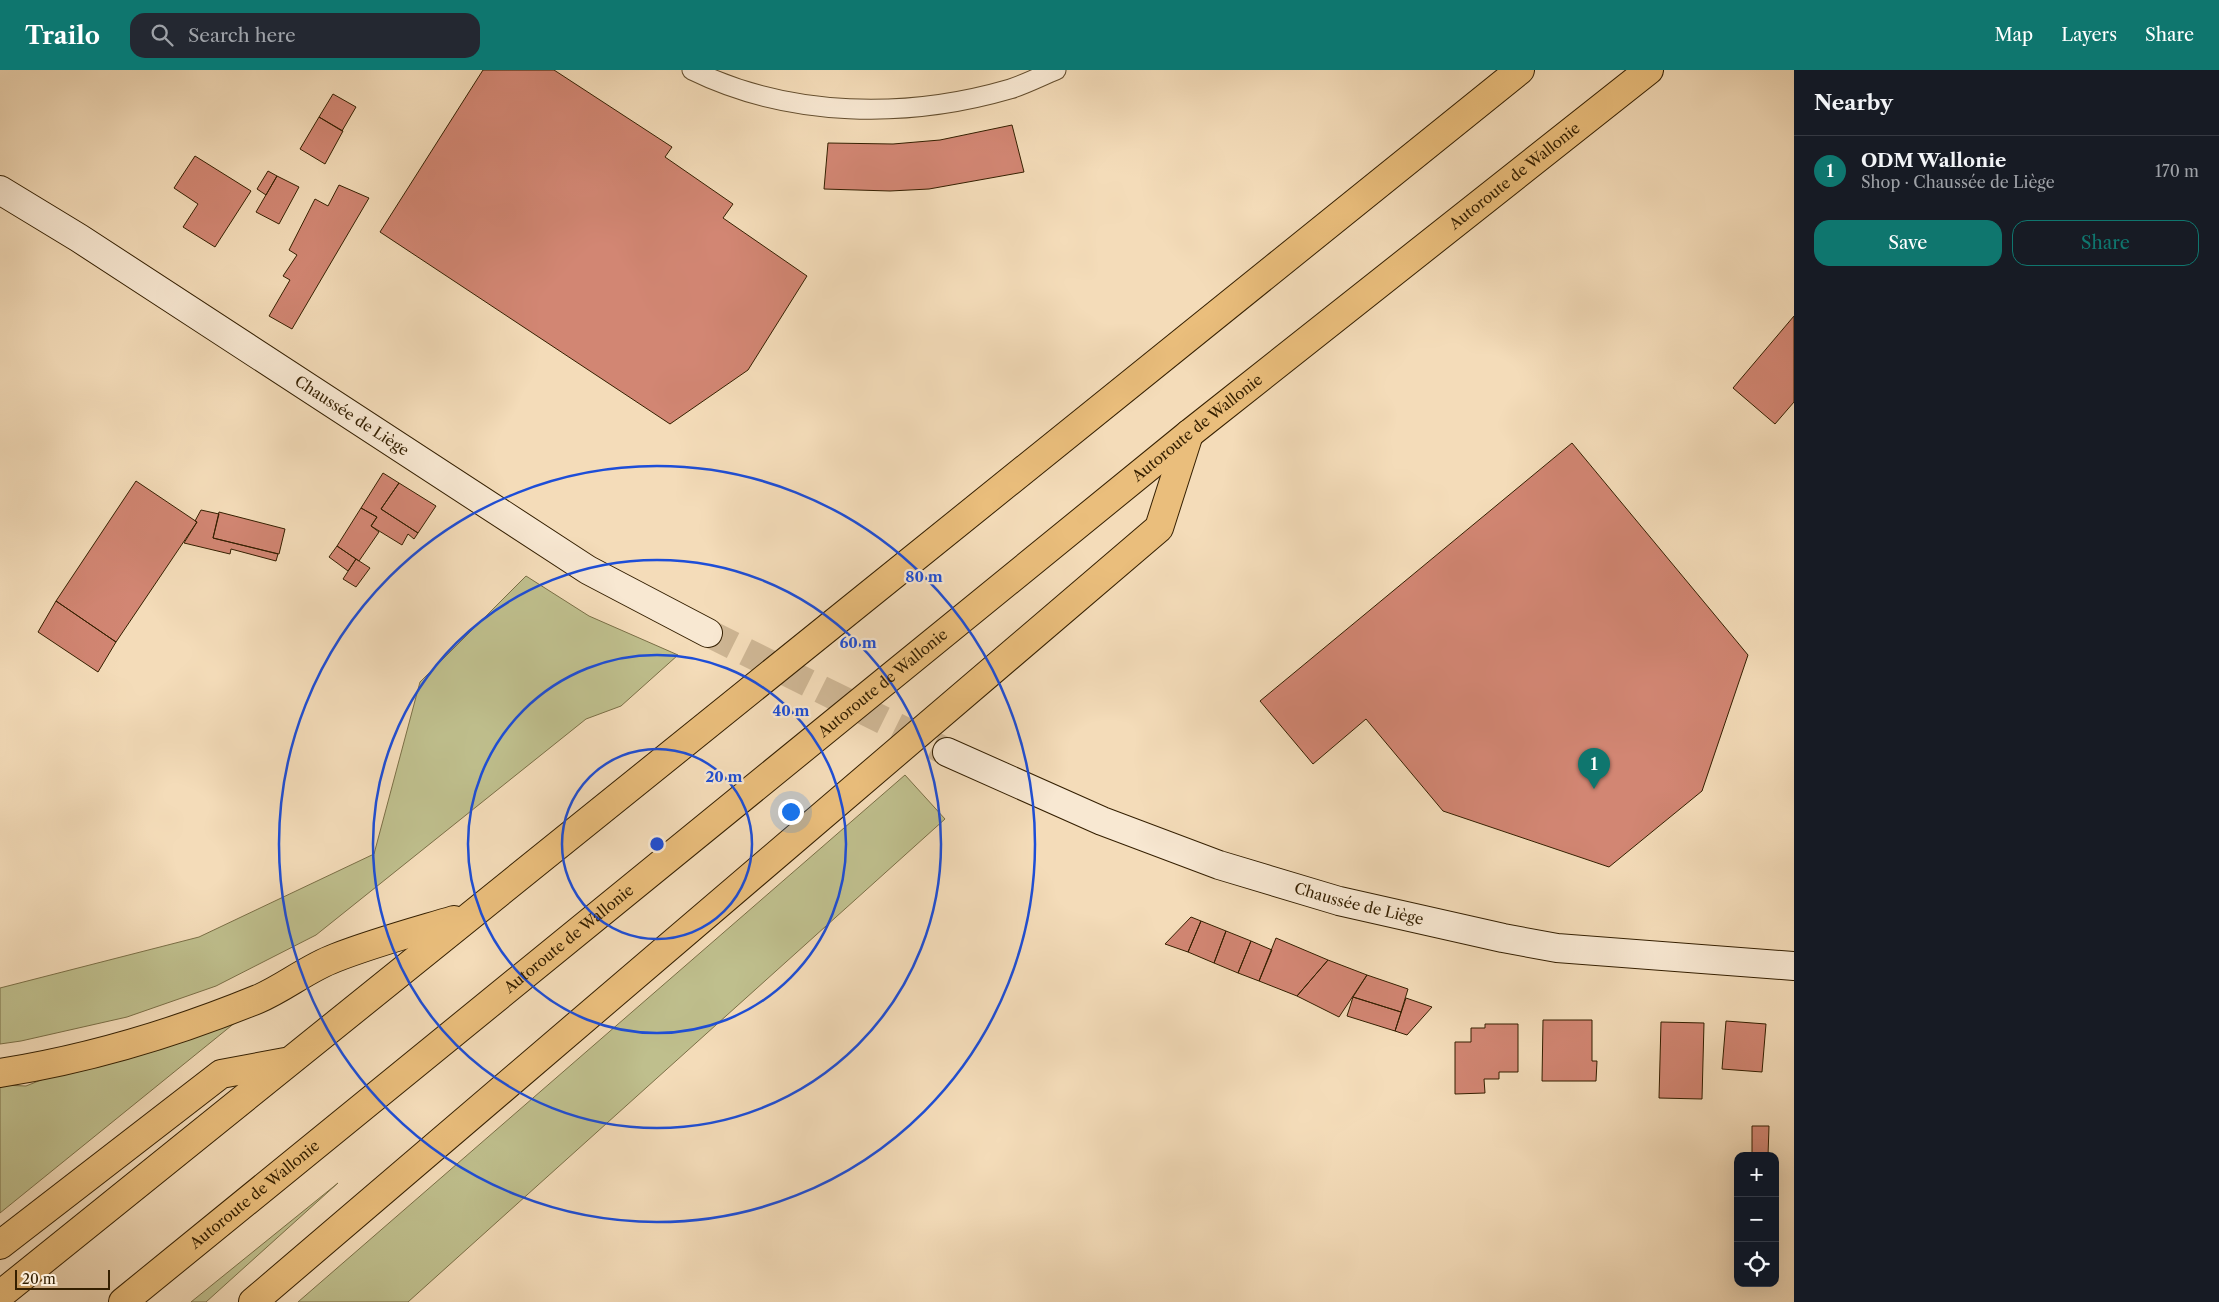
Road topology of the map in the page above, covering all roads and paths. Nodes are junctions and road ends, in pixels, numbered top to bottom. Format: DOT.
graph roads {
  1 [pos="692,70"];
  2 [pos="1056,70"];
  3 [pos="1520,70"];
  4 [pos="1648,70"];
  5 [pos="0,190"];
  6 [pos="1189,434"];
  7 [pos="708,633"];
  8 [pos="947,752"];
  9 [pos="469,915"];
  10 [pos="1794,966"];
  11 [pos="289,1061"];
  12 [pos="0,1073"];
  13 [pos="0,1245"];
  14 [pos="0,1294"];
  15 [pos="123,1302"];
  16 [pos="252,1302"];
  1 -- 2 [label="lane"];
  3 -- 9 [label="highway"];
  4 -- 6 [label="highway, Autoroute de Wallonie"];
  5 -- 7 [label="main road, Chaussée de Liège"];
  6 -- 15 [label="highway, Autoroute de Wallonie"];
  6 -- 16 [label="highway"];
  8 -- 10 [label="main road, Chaussée de Liège"];
  9 -- 11 [label="highway"];
  9 -- 12 [label="highway"];
  11 -- 13 [label="highway"];
  11 -- 14 [label="highway"];
}
